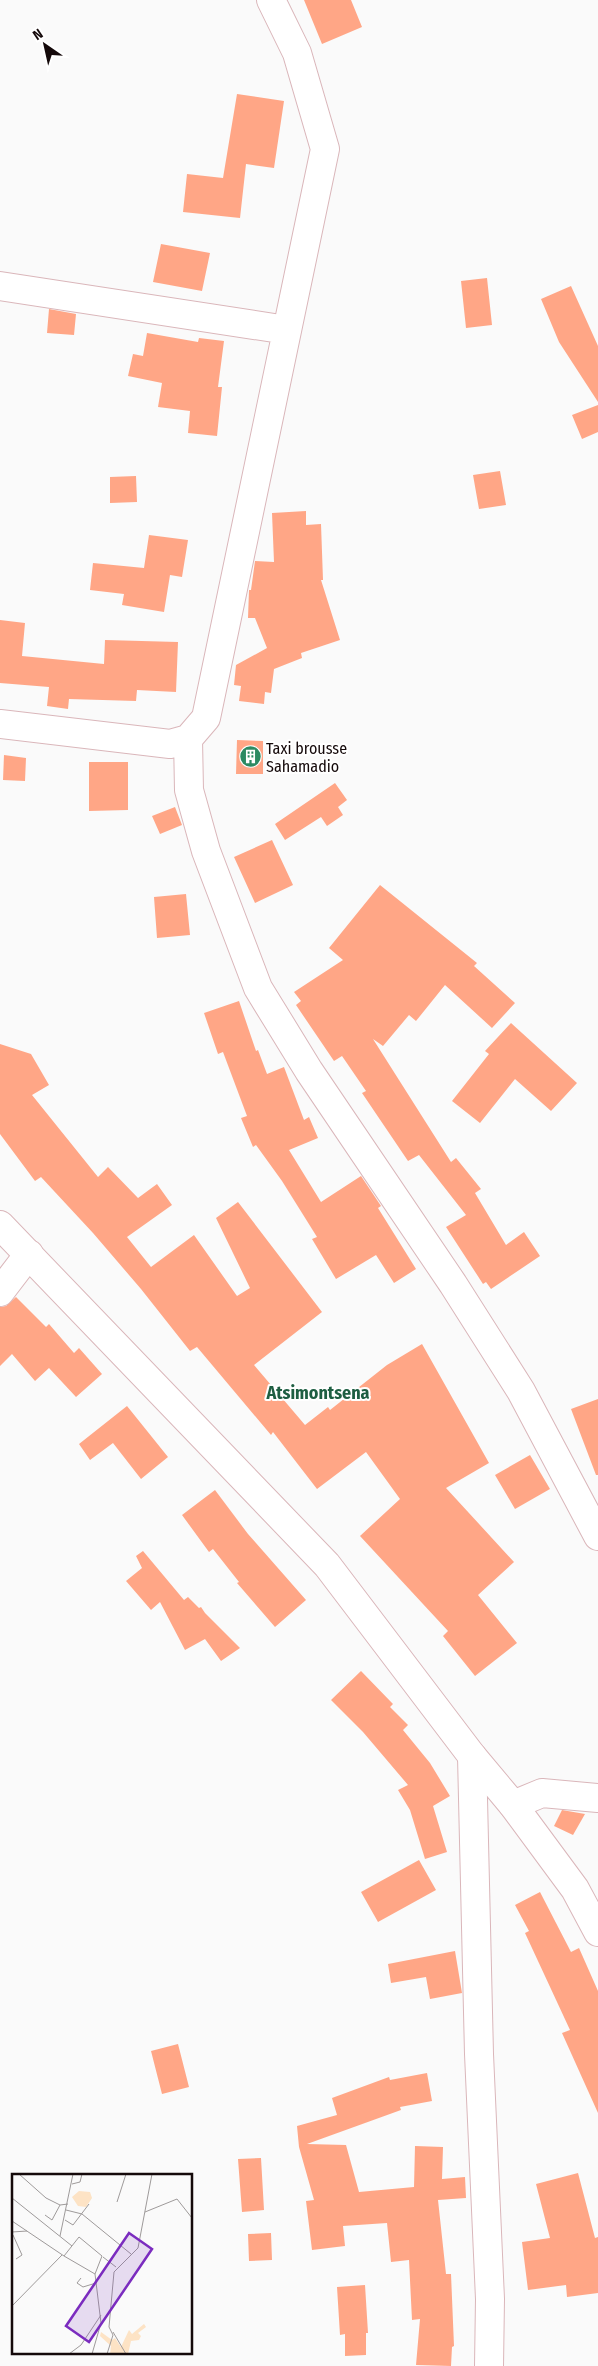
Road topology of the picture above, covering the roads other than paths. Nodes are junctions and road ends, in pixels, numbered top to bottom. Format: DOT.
graph roads {
  1 [pos="271,0"];
  2 [pos="0,286"];
  3 [pos="288,330"];
  4 [pos="0,724"];
  5 [pos="188,740"];
  6 [pos="0,1225"];
  7 [pos="28,1254"];
  8 [pos="0,1292"];
  9 [pos="598,1536"];
  10 [pos="472,1756"];
  11 [pos="598,1798"];
  12 [pos="513,1805"];
  13 [pos="598,1932"];
  14 [pos="489,2366"];
  1 -- 3 [label="street"];
  2 -- 3 [label="street"];
  3 -- 5 [label="street"];
  4 -- 5 [label="street"];
  5 -- 9 [label="street"];
  6 -- 7 [label="street"];
  7 -- 8 [label="street"];
  7 -- 10 [label="street"];
  10 -- 12 [label="street"];
  10 -- 14 [label="street"];
  11 -- 12 [label="street"];
  12 -- 13 [label="street"];
}
